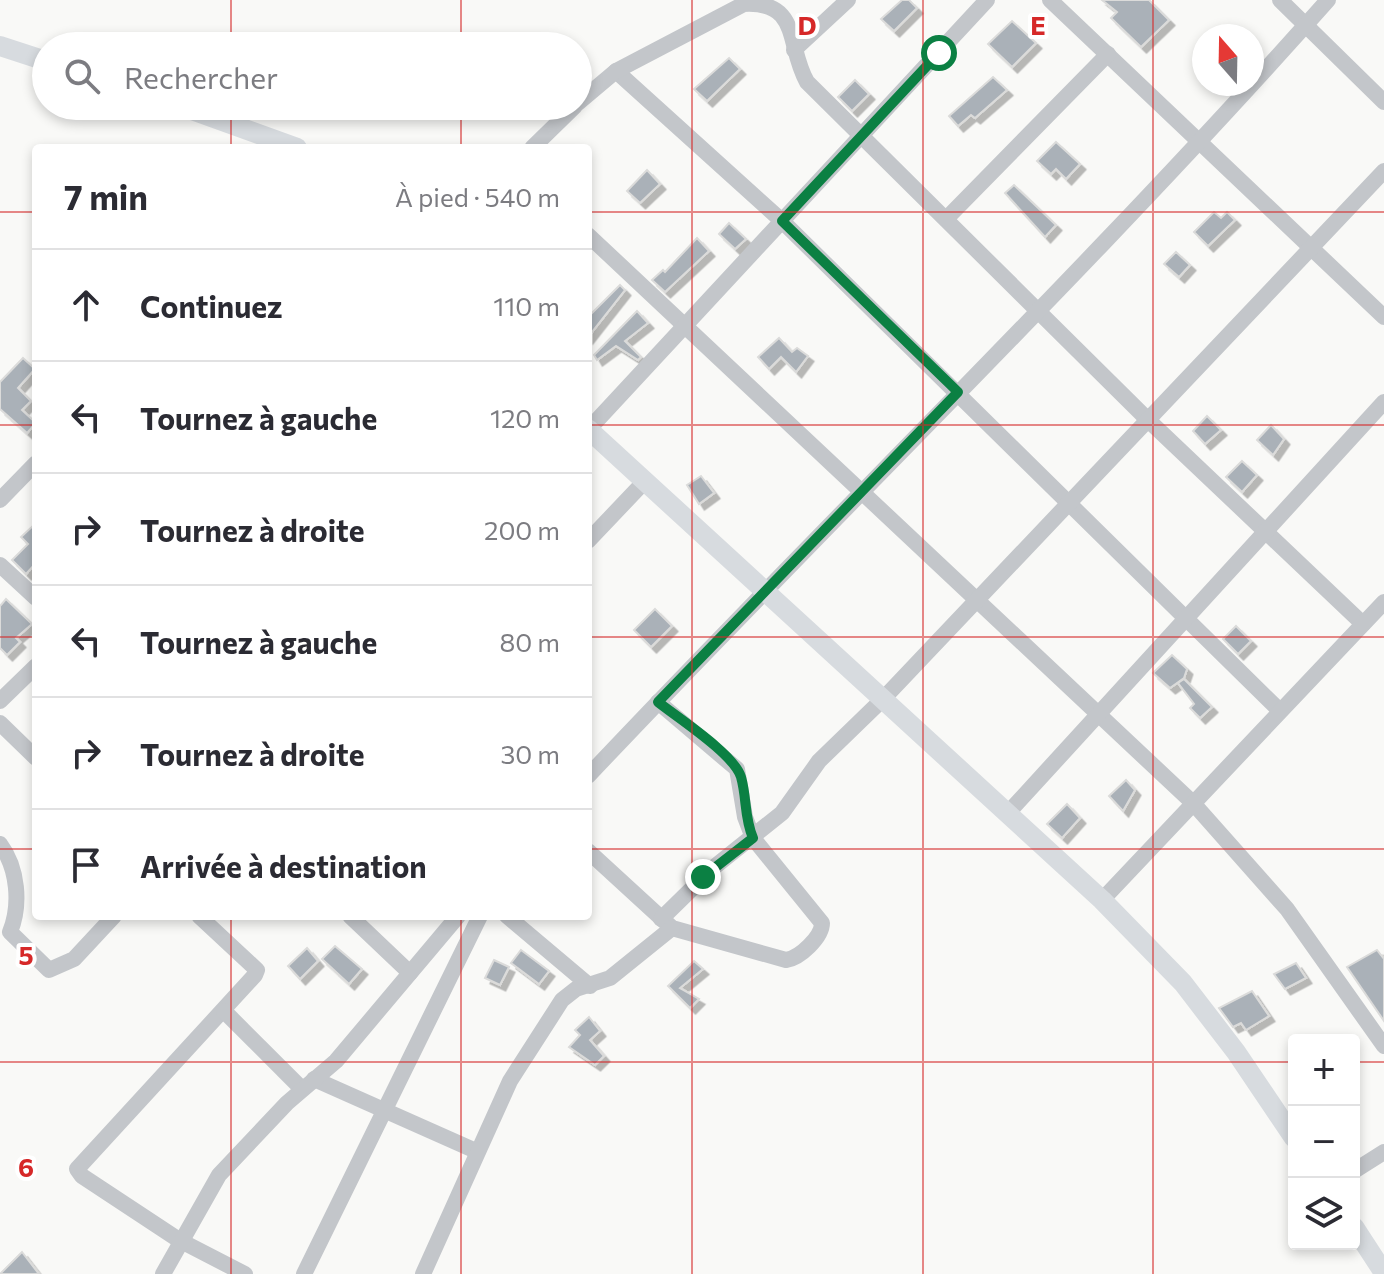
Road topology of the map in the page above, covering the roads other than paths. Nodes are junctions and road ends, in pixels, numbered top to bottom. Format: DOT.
graph roads {
  1 [pos="848,0"];
  2 [pos="987,0"];
  3 [pos="1050,0"];
  4 [pos="1280,0"];
  5 [pos="1328,0"];
  6 [pos="1307,24"];
  7 [pos="0,46"];
  8 [pos="794,50"];
  9 [pos="1108,54"];
  10 [pos="32,56"];
  11 [pos="616,71"];
  12 [pos="592,91"];
  13 [pos="1384,102"];
  14 [pos="220,120"];
  15 [pos="560,120"];
  16 [pos="861,136"];
  17 [pos="1201,140"];
  18 [pos="286,144"];
  19 [pos="536,144"];
  20 [pos="1384,171"];
  21 [pos="946,219"];
  22 [pos="782,221"];
  23 [pos="592,239"];
  24 [pos="1312,247"];
  25 [pos="1038,310"];
  26 [pos="1384,317"];
  27 [pos="684,326"];
  28 [pos="958,392"];
  29 [pos="1384,402"];
  30 [pos="1147,419"];
  31 [pos="592,425"];
  32 [pos="592,433"];
  33 [pos="32,467"];
  34 [pos="645,481"];
  35 [pos="861,492"];
  36 [pos="0,500"];
  37 [pos="1068,501"];
  38 [pos="1264,531"];
  39 [pos="592,537"];
  40 [pos="0,565"];
  41 [pos="762,591"];
  42 [pos="32,594"];
  43 [pos="974,599"];
  44 [pos="1384,602"];
  45 [pos="1185,618"];
  46 [pos="1363,624"];
  47 [pos="32,670"];
  48 [pos="883,699"];
  49 [pos="0,701"];
  50 [pos="658,702"];
  51 [pos="1280,711"];
  52 [pos="1098,713"];
  53 [pos="0,723"];
  54 [pos="32,754"];
  55 [pos="592,772"];
  56 [pos="1193,803"];
  57 [pos="1008,813"];
  58 [pos="753,838"];
  59 [pos="0,844"];
  60 [pos="592,855"];
  61 [pos="1102,900"];
  62 [pos="110,920"];
  63 [pos="203,920"];
  64 [pos="354,920"];
  65 [pos="455,920"];
  66 [pos="478,920"];
  67 [pos="512,920"];
  68 [pos="666,924"];
  69 [pos="410,973"];
  70 [pos="590,986"];
  71 [pos="224,1011"];
  72 [pos="1384,1046"];
  73 [pos="308,1084"];
  74 [pos="381,1111"];
  75 [pos="1288,1129"];
  76 [pos="476,1151"];
  77 [pos="1384,1152"];
  78 [pos="1360,1167"];
  79 [pos="1360,1236"];
  80 [pos="179,1240"];
  81 [pos="1384,1273"];
  82 [pos="163,1274"];
  83 [pos="245,1274"];
  84 [pos="304,1274"];
  85 [pos="423,1274"];
  1 -- 8 [label="street"];
  2 -- 16 [label="street"];
  3 -- 9 [label="street"];
  4 -- 6 [label="street"];
  5 -- 6 [label="street"];
  6 -- 13 [label="street"];
  6 -- 17 [label="street"];
  7 -- 10 [label="main road"];
  8 -- 11 [label="street"];
  8 -- 16 [label="street"];
  9 -- 17 [label="street"];
  9 -- 21 [label="street"];
  11 -- 12 [label="street"];
  11 -- 22 [label="street"];
  14 -- 18 [label="main road"];
  15 -- 19 [label="street"];
  16 -- 21 [label="street"];
  16 -- 22 [label="street"];
  17 -- 24 [label="street"];
  17 -- 25 [label="street"];
  20 -- 24 [label="street"];
  21 -- 25 [label="street"];
  22 -- 27 [label="street"];
  22 -- 28 [label="street"];
  23 -- 27 [label="street"];
  24 -- 26 [label="street"];
  24 -- 30 [label="street"];
  25 -- 28 [label="street"];
  25 -- 30 [label="street"];
  27 -- 31 [label="street"];
  27 -- 35 [label="street"];
  28 -- 35 [label="street"];
  28 -- 37 [label="street"];
  29 -- 38 [label="street"];
  30 -- 37 [label="street"];
  30 -- 38 [label="street"];
  32 -- 34 [label="main road"];
  33 -- 36 [label="street"];
  34 -- 39 [label="street"];
  34 -- 41 [label="main road"];
  35 -- 41 [label="street"];
  35 -- 43 [label="street"];
  37 -- 43 [label="street"];
  37 -- 45 [label="street"];
  38 -- 45 [label="street"];
  38 -- 46 [label="street"];
  40 -- 42 [label="street"];
  41 -- 48 [label="main road"];
  41 -- 50 [label="street"];
  43 -- 48 [label="street"];
  43 -- 52 [label="street"];
  44 -- 46 [label="street"];
  45 -- 51 [label="street"];
  45 -- 52 [label="street"];
  46 -- 51 [label="street"];
  47 -- 49 [label="street"];
  48 -- 57 [label="main road"];
  48 -- 58 [label="street"];
  50 -- 55 [label="street"];
  50 -- 58 [label="street"];
  51 -- 56 [label="street"];
  52 -- 56 [label="street"];
  52 -- 57 [label="street"];
  53 -- 54 [label="street"];
  56 -- 61 [label="street"];
  56 -- 72 [label="street"];
  57 -- 61 [label="main road"];
  58 -- 68 [label="street"];
  58 -- 68 [label="street"];
  59 -- 62 [label="street"];
  60 -- 68 [label="street"];
  61 -- 75 [label="main road"];
  63 -- 71 [label="street"];
  64 -- 69 [label="street"];
  65 -- 69 [label="street"];
  66 -- 74 [label="street"];
  67 -- 70 [label="street"];
  68 -- 70 [label="street"];
  69 -- 73 [label="street"];
  70 -- 76 [label="street"];
  71 -- 73 [label="street"];
  71 -- 80 [label="street"];
  73 -- 74 [label="street"];
  73 -- 80 [label="street"];
  74 -- 76 [label="street"];
  74 -- 84 [label="street"];
  76 -- 85 [label="street"];
  77 -- 78 [label="street"];
  79 -- 81 [label="main road"];
  80 -- 82 [label="street"];
  80 -- 83 [label="street"];
}
